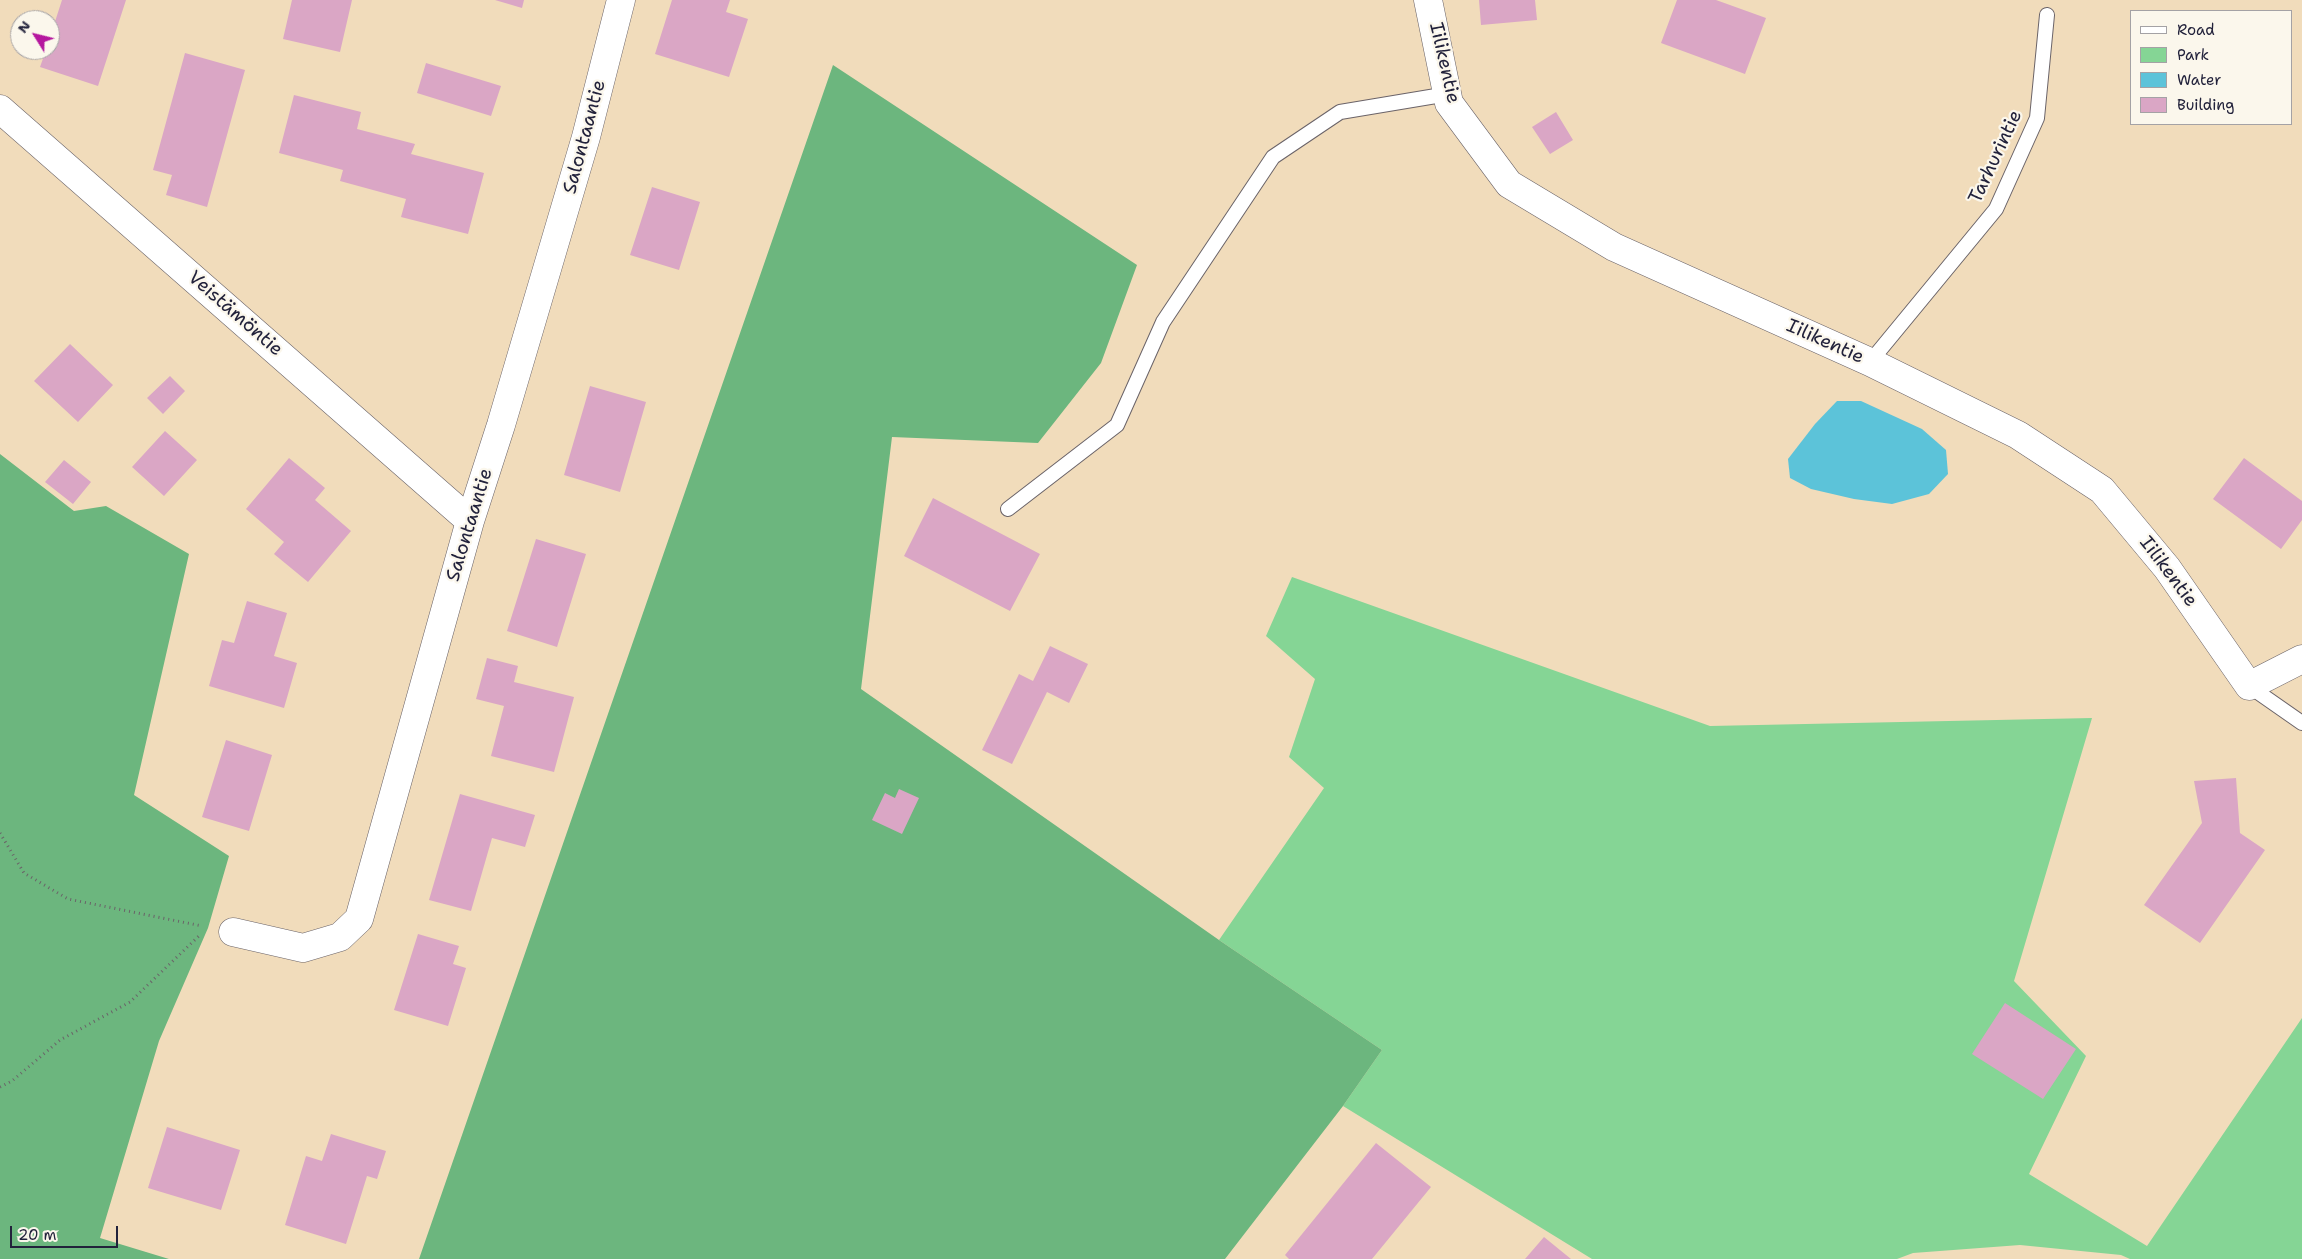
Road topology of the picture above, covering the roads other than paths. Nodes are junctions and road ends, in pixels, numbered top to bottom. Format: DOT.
graph roads {
  1 [pos="620,0"];
  2 [pos="1428,0"];
  3 [pos="2047,15"];
  4 [pos="1448,94"];
  5 [pos="0,109"];
  6 [pos="1870,362"];
  7 [pos="1008,509"];
  8 [pos="470,521"];
  9 [pos="2302,659"];
  10 [pos="2249,686"];
  11 [pos="2302,723"];
  12 [pos="233,932"];
  1 -- 8 [label="street, Salontaantie"];
  2 -- 4 [label="street, Iilikentie"];
  3 -- 6 [label="lane, Tarhurintie"];
  4 -- 6 [label="street, Iilikentie"];
  4 -- 7 [label="lane"];
  5 -- 8 [label="street, Veistämöntie"];
  6 -- 10 [label="street, Iilikentie"];
  8 -- 12 [label="street, Salontaantie"];
  9 -- 10 [label="street"];
  10 -- 11 [label="lane"];
}
